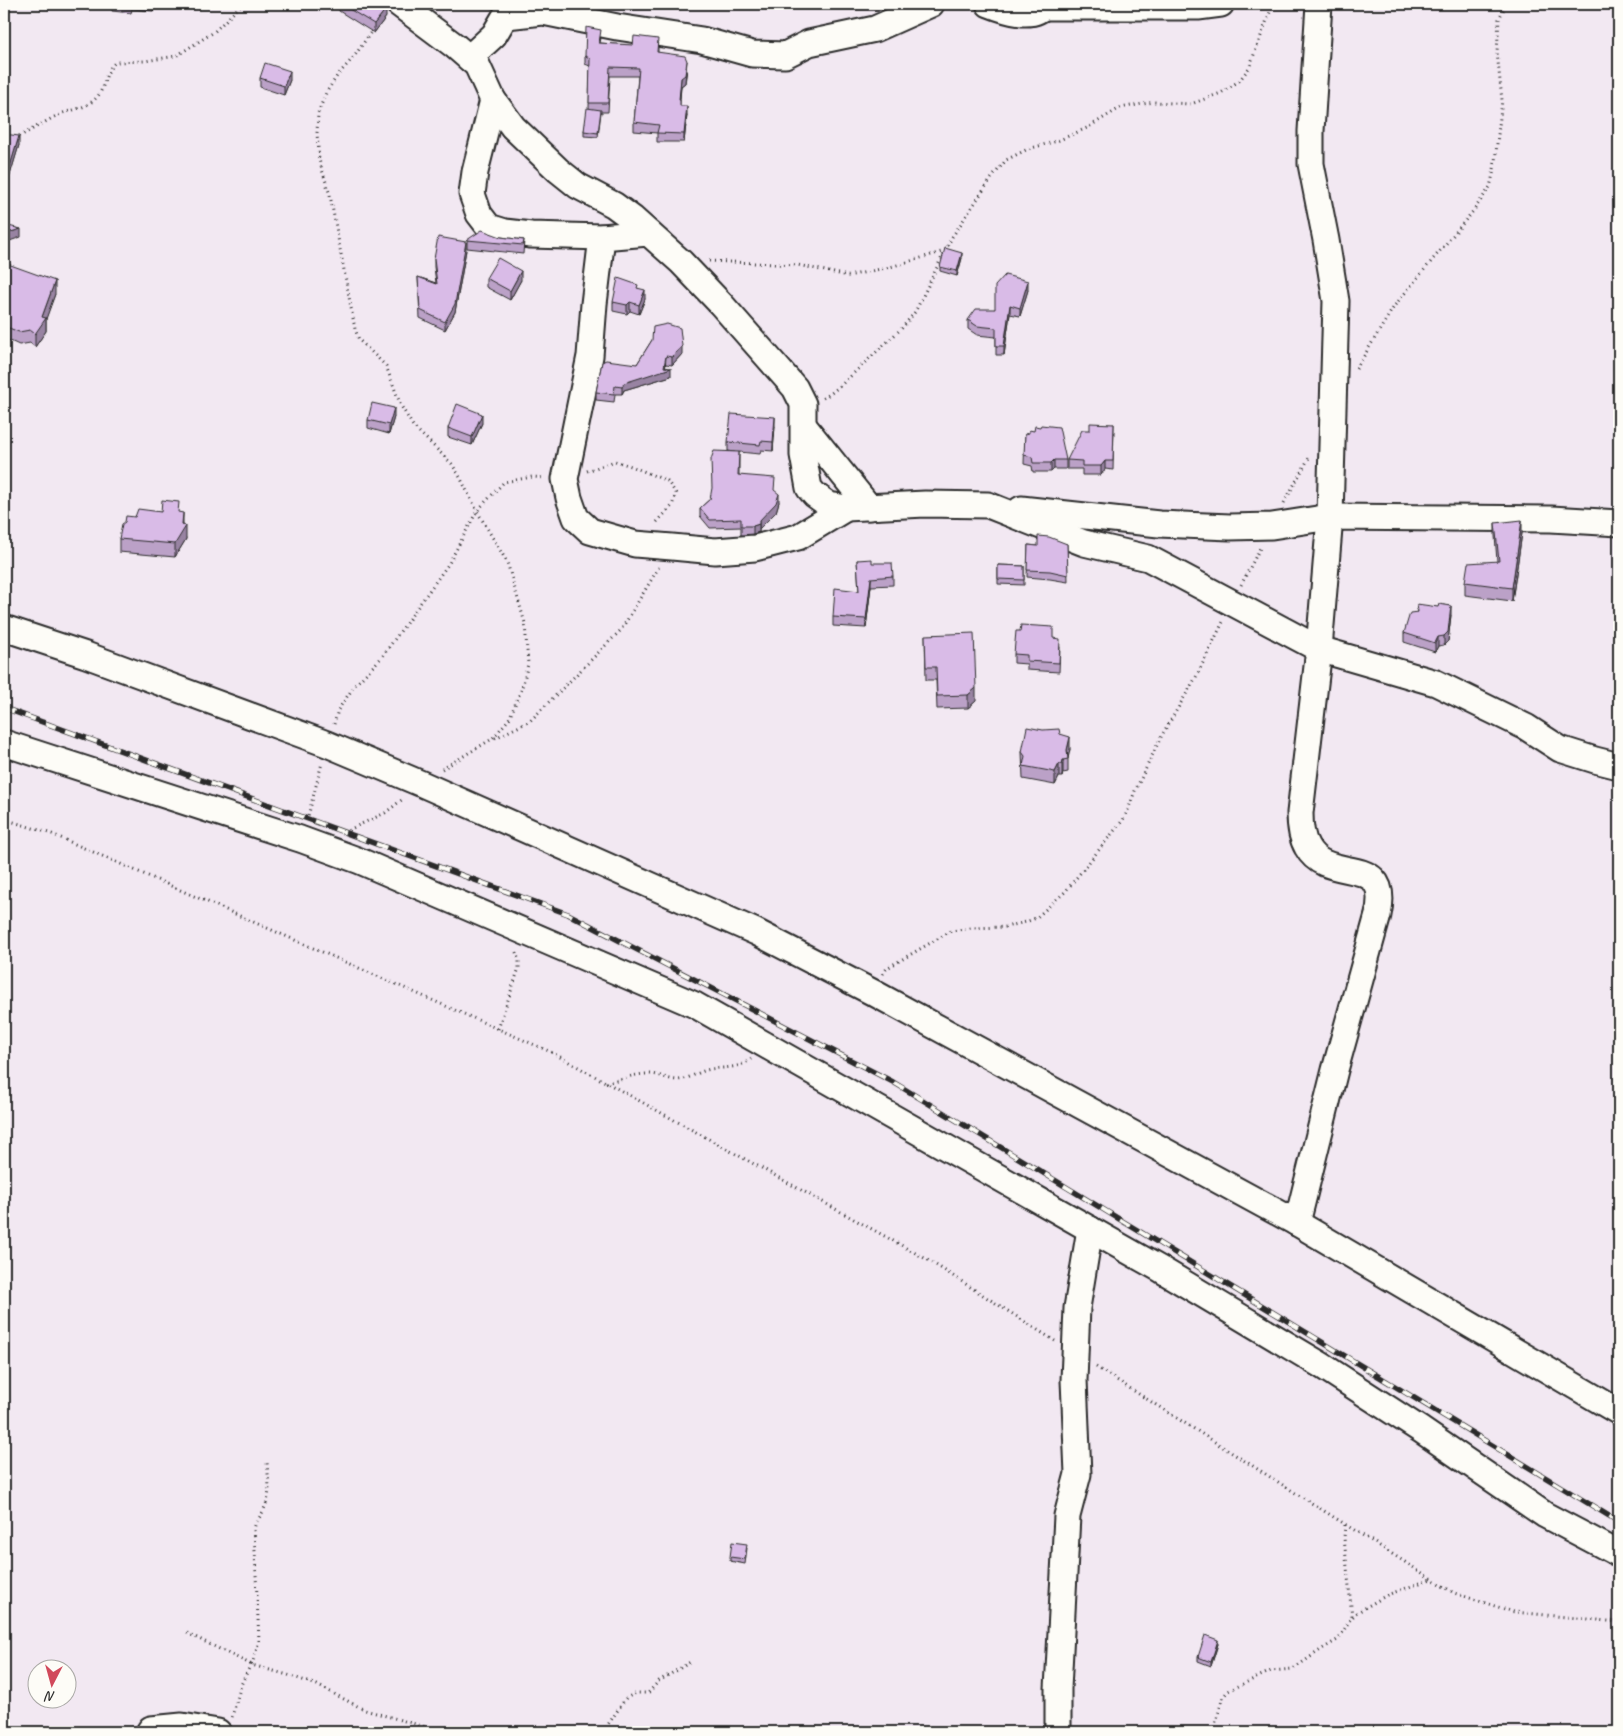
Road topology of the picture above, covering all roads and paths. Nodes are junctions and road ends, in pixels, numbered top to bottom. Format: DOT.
graph roads {
  1 [pos="242,4"];
  2 [pos="399,4"];
  3 [pos="931,4"];
  4 [pos="989,4"];
  5 [pos="1221,4"];
  6 [pos="1273,4"];
  7 [pos="1319,4"];
  8 [pos="1044,5"];
  9 [pos="508,10"];
  10 [pos="377,24"];
  11 [pos="469,58"];
  12 [pos="493,100"];
  13 [pos="12,137"];
  14 [pos="648,233"];
  15 [pos="602,237"];
  16 [pos="945,251"];
  17 [pos="680,262"];
  18 [pos="804,415"];
  19 [pos="565,479"];
  20 [pos="988,506"];
  21 [pos="858,507"];
  22 [pos="477,511"];
  23 [pos="1330,517"];
  24 [pos="1619,523"];
  25 [pos="634,544"];
  26 [pos="672,548"];
  27 [pos="4,628"];
  28 [pos="1319,649"];
  29 [pos="492,739"];
  30 [pos="4,743"];
  31 [pos="327,744"];
  32 [pos="1619,766"];
  33 [pos="422,784"];
  34 [pos="1135,791"];
  35 [pos="4,819"];
  36 [pos="300,839"];
  37 [pos="324,848"];
  38 [pos="500,922"];
  39 [pos="874,993"];
  40 [pos="498,1029"];
  41 [pos="768,1047"];
  42 [pos="606,1083"];
  43 [pos="1297,1224"];
  44 [pos="1090,1230"];
  45 [pos="1075,1354"];
  46 [pos="1619,1412"];
  47 [pos="267,1462"];
  48 [pos="1345,1525"];
  49 [pos="1619,1554"];
  50 [pos="1431,1579"];
  51 [pos="1352,1616"];
  52 [pos="1619,1622"];
  53 [pos="186,1633"];
  54 [pos="692,1661"];
  55 [pos="251,1665"];
  56 [pos="225,1728"];
  57 [pos="149,1732"];
  58 [pos="444,1732"];
  59 [pos="603,1732"];
  60 [pos="1058,1732"];
  61 [pos="1213,1732"];
  1 -- 13 [label="path"];
  2 -- 11 [label="street"];
  3 -- 9 [label="street"];
  4 -- 8 [label="street"];
  5 -- 8 [label="street"];
  6 -- 16 [label="path"];
  7 -- 23 [label="street"];
  9 -- 11 [label="street"];
  10 -- 22 [label="path"];
  11 -- 12 [label="street"];
  12 -- 14 [label="street"];
  12 -- 15 [label="street"];
  14 -- 15 [label="street"];
  14 -- 17 [label="street"];
  15 -- 19 [label="street"];
  16 -- 17 [label="path"];
  16 -- 18 [label="path"];
  17 -- 18 [label="street"];
  18 -- 21 [label="street"];
  18 -- 21 [label="street"];
  19 -- 22 [label="path"];
  19 -- 25 [label="street"];
  19 -- 25 [label="path"];
  20 -- 21 [label="street"];
  20 -- 23 [label="street"];
  20 -- 28 [label="street"];
  21 -- 26 [label="street"];
  22 -- 29 [label="path"];
  22 -- 31 [label="path"];
  23 -- 24 [label="street"];
  23 -- 28 [label="street"];
  25 -- 26 [label="street"];
  26 -- 29 [label="path"];
  27 -- 31 [label="street"];
  28 -- 32 [label="street"];
  28 -- 43 [label="street"];
  29 -- 33 [label="path"];
  30 -- 36 [label="street"];
  31 -- 33 [label="street"];
  31 -- 36 [label="path"];
  33 -- 37 [label="path"];
  33 -- 39 [label="street"];
  34 -- 39 [label="path"];
  35 -- 40 [label="path"];
  36 -- 37 [label="street"];
  37 -- 38 [label="street"];
  38 -- 40 [label="path"];
  38 -- 41 [label="street"];
  39 -- 43 [label="street"];
  40 -- 42 [label="path"];
  41 -- 42 [label="path"];
  41 -- 44 [label="street"];
  42 -- 45 [label="path"];
  43 -- 46 [label="street"];
  44 -- 45 [label="street"];
  44 -- 49 [label="street"];
  45 -- 48 [label="path"];
  45 -- 60 [label="street"];
  47 -- 55 [label="path"];
  48 -- 50 [label="path"];
  48 -- 51 [label="path"];
  50 -- 51 [label="path"];
  50 -- 52 [label="path"];
  51 -- 61 [label="path"];
  53 -- 55 [label="path"];
  54 -- 59 [label="path"];
  55 -- 56 [label="path"];
  55 -- 58 [label="path"];
  56 -- 57 [label="street"];
}
